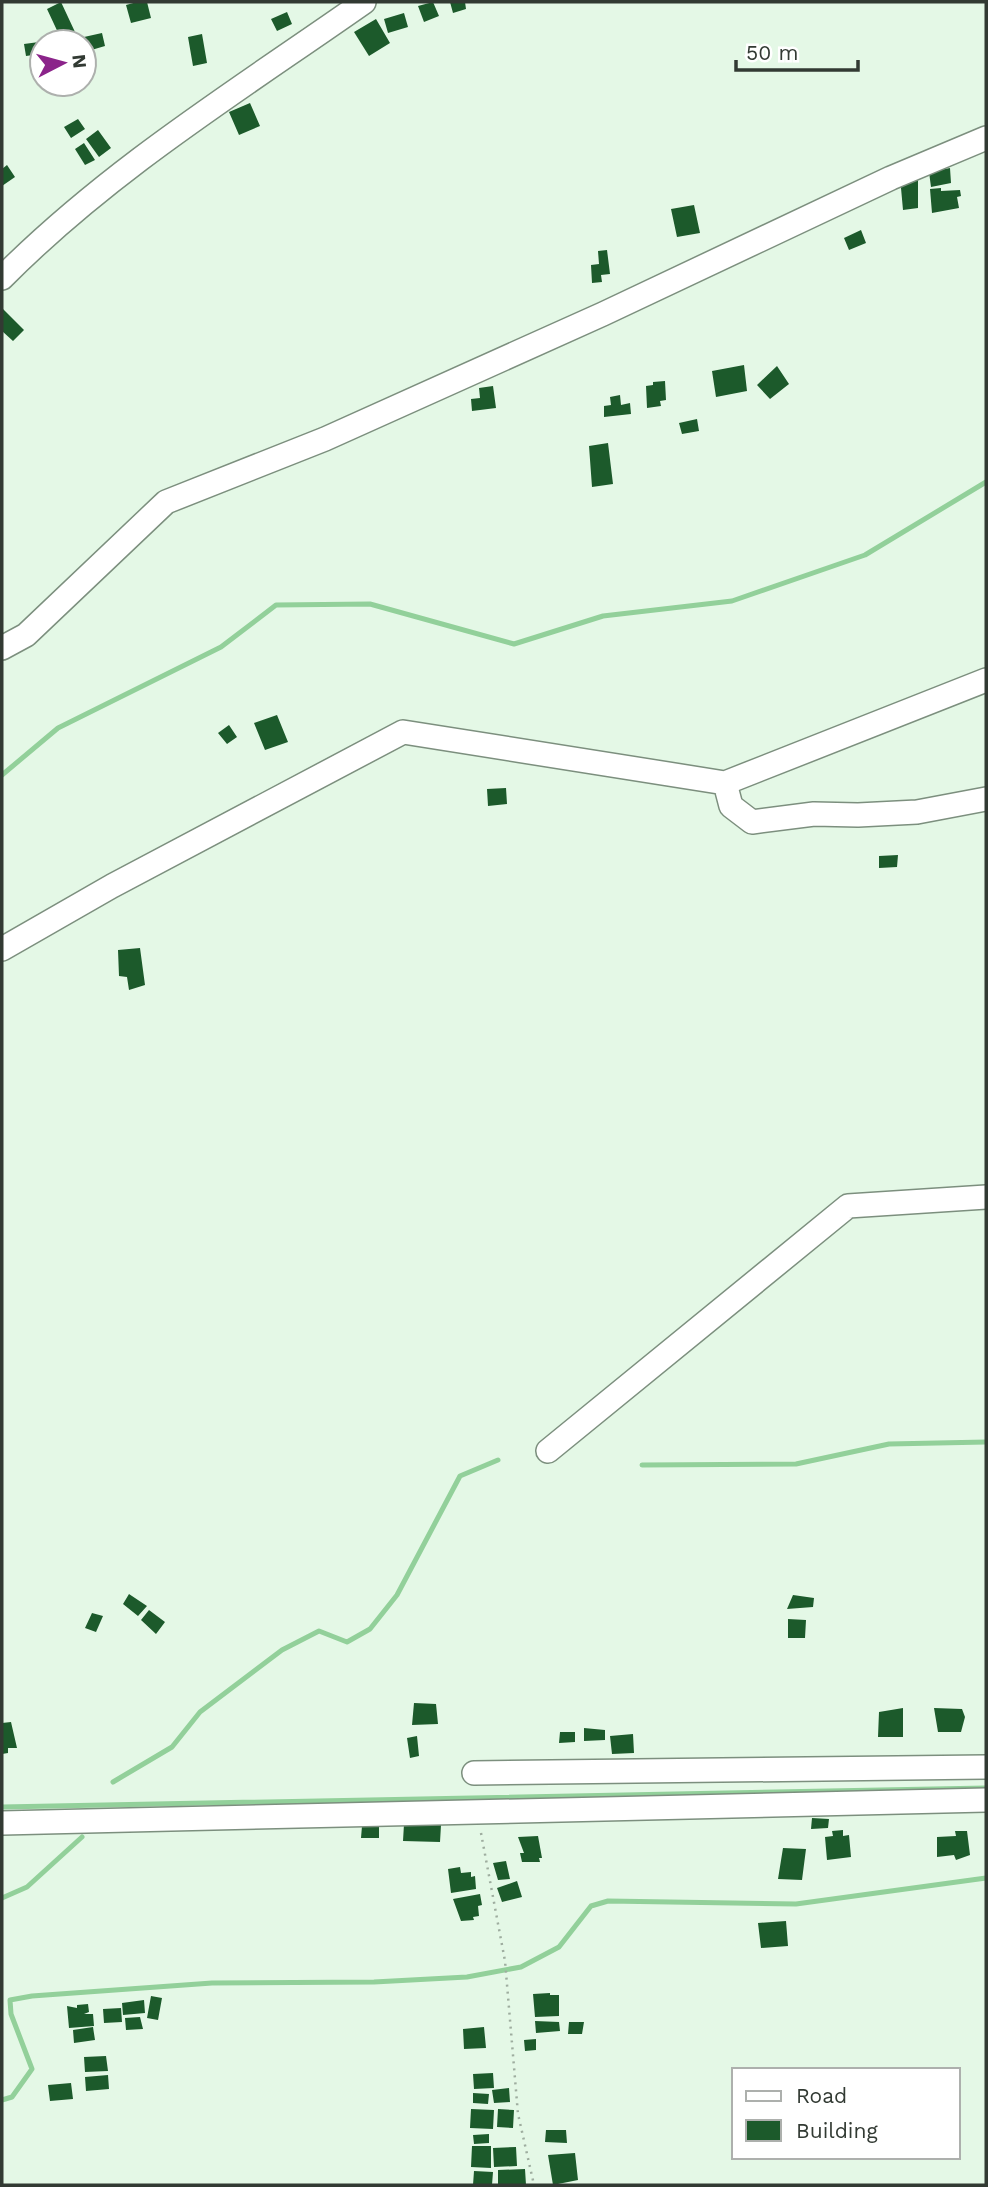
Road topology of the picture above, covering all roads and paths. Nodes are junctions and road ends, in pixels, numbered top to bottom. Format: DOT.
graph roads {
  1 [pos="364,2"];
  2 [pos="986,138"];
  3 [pos="2,278"];
  4 [pos="2,648"];
  5 [pos="986,680"];
  6 [pos="725,783"];
  7 [pos="986,799"];
  8 [pos="2,949"];
  9 [pos="986,1197"];
  10 [pos="548,1451"];
  11 [pos="986,1767"];
  12 [pos="474,1773"];
  13 [pos="986,1800"];
  14 [pos="477,1812"];
  15 [pos="2,1823"];
  16 [pos="534,2185"];
  1 -- 3 [label="street"];
  2 -- 4 [label="street"];
  5 -- 6 [label="street"];
  6 -- 7 [label="street"];
  6 -- 8 [label="street"];
  9 -- 10 [label="street"];
  11 -- 12 [label="street"];
  13 -- 14 [label="street"];
  14 -- 15 [label="street"];
  14 -- 16 [label="path"];
}
